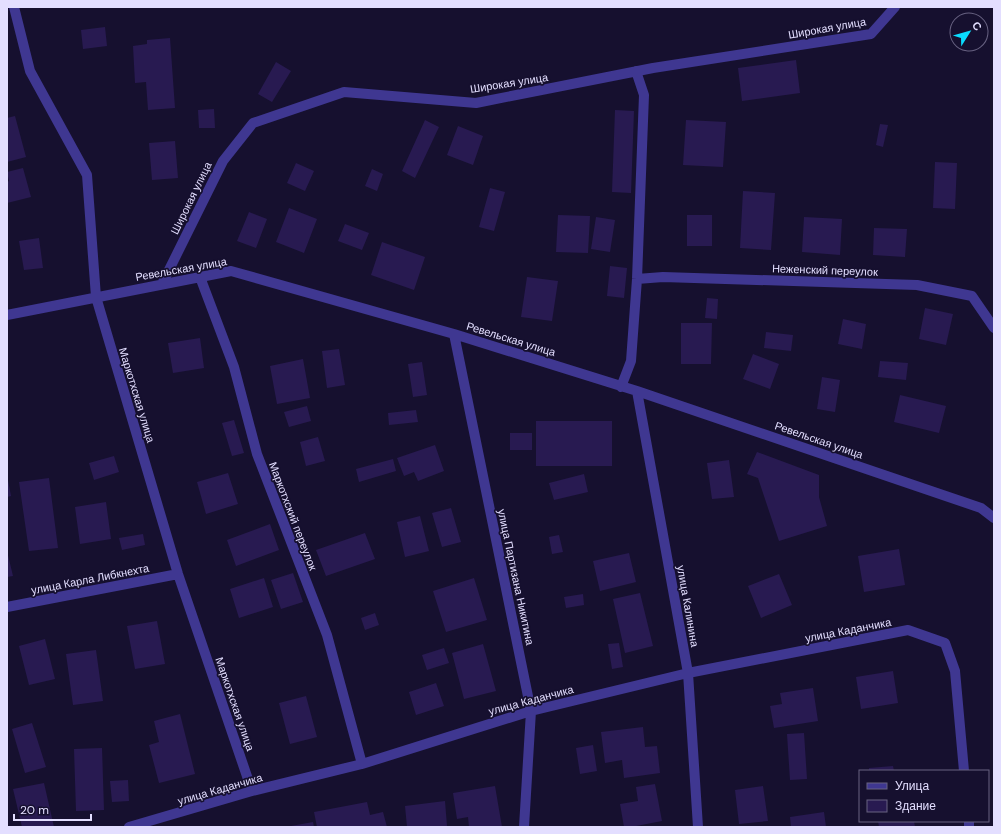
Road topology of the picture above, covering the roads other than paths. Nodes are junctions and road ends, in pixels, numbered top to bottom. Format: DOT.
graph roads {
  1 [pos="14,7"];
  2 [pos="894,7"];
  3 [pos="636,71"];
  4 [pos="200,277"];
  5 [pos="637,279"];
  6 [pos="162,284"];
  7 [pos="96,297"];
  8 [pos="7,315"];
  9 [pos="994,328"];
  10 [pos="454,334"];
  11 [pos="621,387"];
  12 [pos="637,391"];
  13 [pos="994,518"];
  14 [pos="178,574"];
  15 [pos="7,607"];
  16 [pos="688,673"];
  17 [pos="531,711"];
  18 [pos="362,764"];
  19 [pos="964,770"];
  20 [pos="252,791"];
  21 [pos="129,827"];
  22 [pos="524,827"];
  23 [pos="698,827"];
  1 -- 7 [label="street, Маркотхская улица"];
  2 -- 3 [label="street, Широкая улица"];
  3 -- 5 [label="street"];
  3 -- 6 [label="street, Широкая улица"];
  4 -- 6 [label="street, Ревельская улица"];
  4 -- 10 [label="street, Ревельская улица"];
  4 -- 18 [label="street, Маркотхский переулок"];
  5 -- 9 [label="street, Неженский переулок"];
  5 -- 11 [label="street"];
  6 -- 7 [label="street, Ревельская улица"];
  7 -- 8 [label="street, Ревельская улица"];
  7 -- 14 [label="street, Маркотхская улица"];
  10 -- 11 [label="street, Ревельская улица"];
  10 -- 17 [label="street, улица Партизана Никитина"];
  11 -- 12 [label="street, Ревельская улица"];
  12 -- 13 [label="street, Ревельская улица"];
  12 -- 16 [label="street, улица Калинина"];
  14 -- 15 [label="street, улица Карла Либкнехта"];
  14 -- 20 [label="street, Маркотхская улица"];
  16 -- 17 [label="street, улица Каданчика"];
  16 -- 19 [label="street, улица Каданчика"];
  16 -- 23 [label="street, улица Калинина"];
  17 -- 18 [label="street, улица Каданчика"];
  17 -- 22 [label="street, улица Партизана Никитина"];
  18 -- 20 [label="street, улица Каданчика"];
  20 -- 21 [label="street, улица Каданчика"];
}
